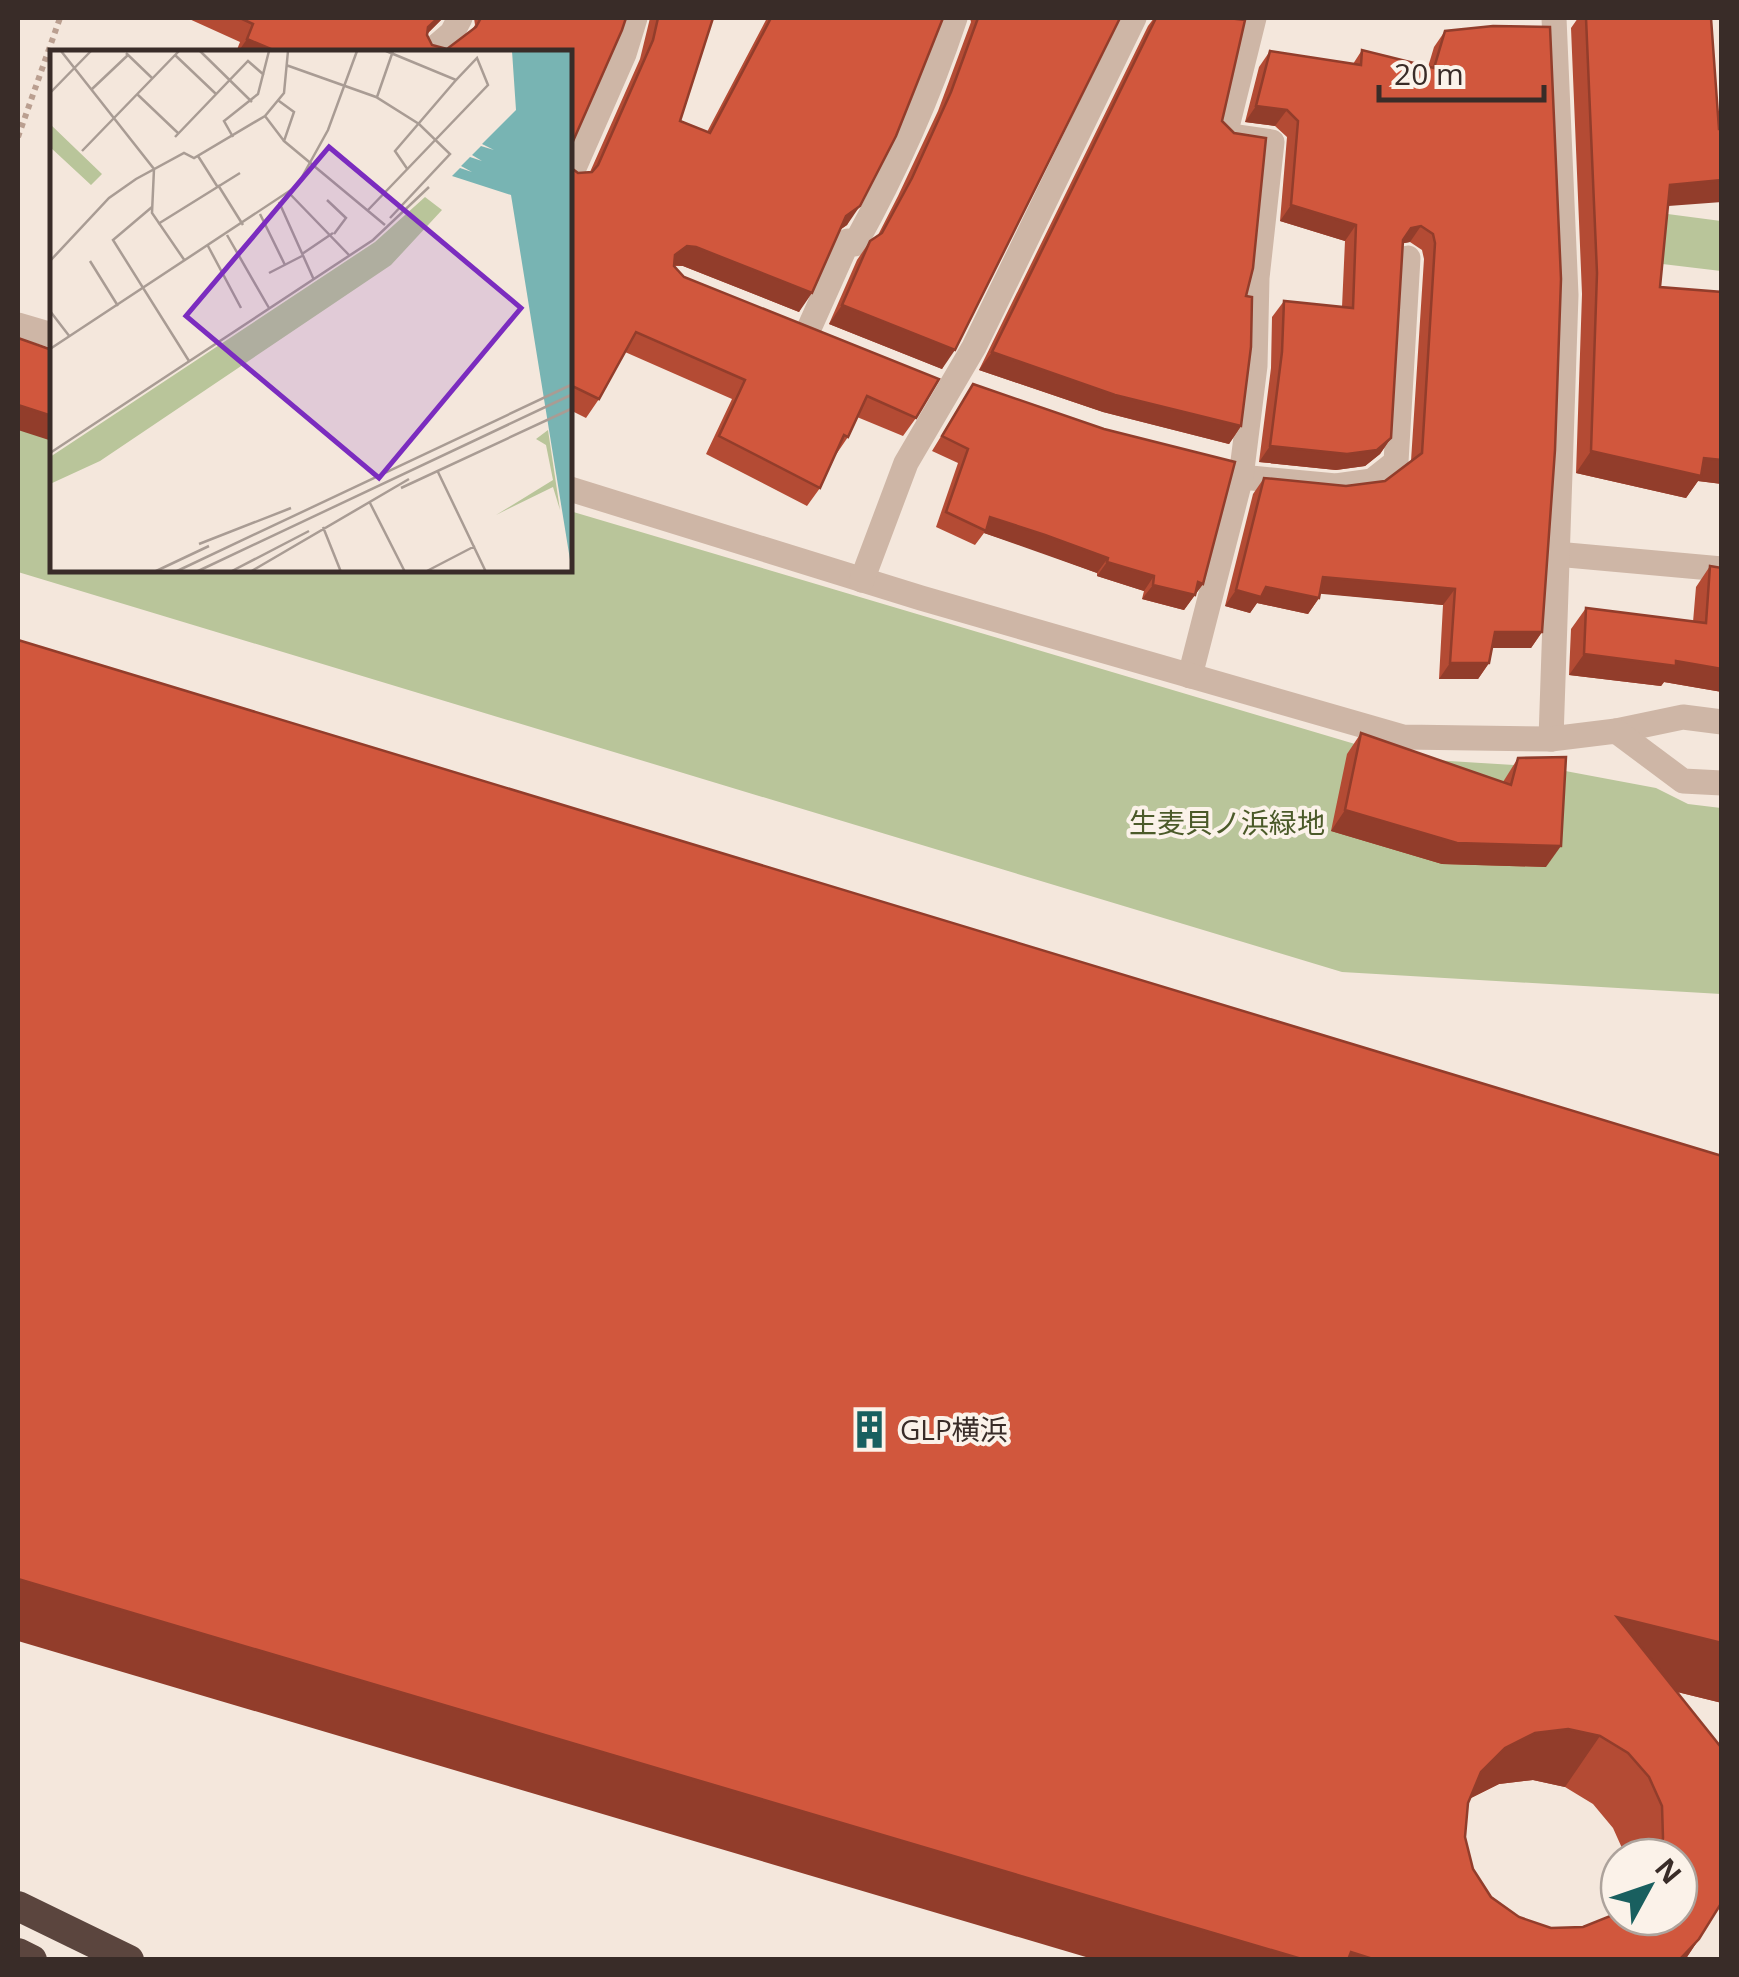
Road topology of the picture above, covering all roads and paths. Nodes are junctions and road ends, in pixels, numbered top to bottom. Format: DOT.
graph roads {
  1 [pos="60,18"];
  2 [pos="460,18"];
  3 [pos="636,18"];
  4 [pos="955,18"];
  5 [pos="1134,18"];
  6 [pos="1254,18"];
  7 [pos="1554,18"];
  8 [pos="432,50"];
  9 [pos="18,137"];
  10 [pos="572,171"];
  11 [pos="1408,258"];
  12 [pos="18,325"];
  13 [pos="808,333"];
  14 [pos="50,334"];
  15 [pos="1236,467"];
  16 [pos="572,491"];
  17 [pos="1556,554"];
  18 [pos="1722,569"];
  19 [pos="862,580"];
  20 [pos="1190,676"];
  21 [pos="1722,722"];
  22 [pos="1616,731"];
  23 [pos="1551,739"];
  24 [pos="1722,784"];
  25 [pos="18,1906"];
  26 [pos="18,1953"];
  27 [pos="32,1960"];
  28 [pos="129,1960"];
  1 -- 9 [label="path"];
  2 -- 8 [label="street"];
  3 -- 10 [label="street"];
  4 -- 13 [label="street"];
  5 -- 19 [label="street"];
  6 -- 15 [label="street"];
  7 -- 17 [label="street"];
  11 -- 15 [label="street"];
  12 -- 14 [label="street"];
  15 -- 20 [label="street"];
  16 -- 19 [label="street"];
  17 -- 18 [label="street"];
  17 -- 23 [label="street"];
  19 -- 20 [label="street"];
  20 -- 23 [label="street"];
  21 -- 22 [label="street"];
  22 -- 23 [label="street"];
  22 -- 24 [label="street"];
  25 -- 28 [label="highway"];
  26 -- 27 [label="highway"];
}
